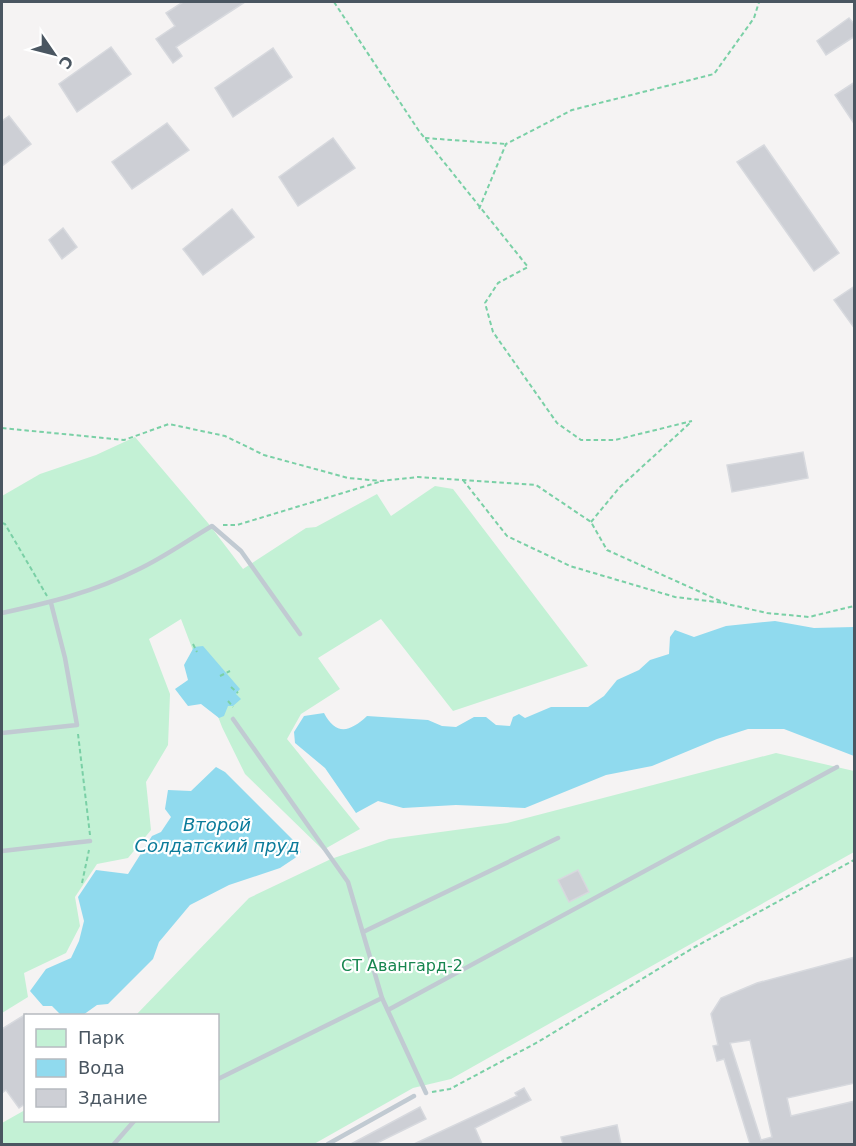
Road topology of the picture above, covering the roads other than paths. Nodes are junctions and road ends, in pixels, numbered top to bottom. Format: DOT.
graph roads {
  1 [pos="51,603"];
  2 [pos="2,613"];
  3 [pos="300,634"];
  4 [pos="233,719"];
  5 [pos="2,733"];
  6 [pos="837,767"];
  7 [pos="558,838"];
  8 [pos="90,841"];
  9 [pos="2,851"];
  10 [pos="363,932"];
  11 [pos="382,998"];
  12 [pos="388,1010"];
  13 [pos="219,1079"];
  14 [pos="426,1093"];
  15 [pos="414,1096"];
  16 [pos="133,1122"];
  17 [pos="114,1144"];
  18 [pos="327,1144"];
  1 -- 2 [label="lane"];
  1 -- 3 [label="lane"];
  1 -- 5 [label="lane"];
  4 -- 10 [label="lane"];
  6 -- 12 [label="lane"];
  7 -- 10 [label="lane"];
  8 -- 9 [label="lane"];
  10 -- 11 [label="lane"];
  11 -- 12 [label="lane"];
  11 -- 13 [label="lane"];
  12 -- 14 [label="lane"];
  15 -- 18 [label="lane"];
  16 -- 17 [label="lane"];
}
